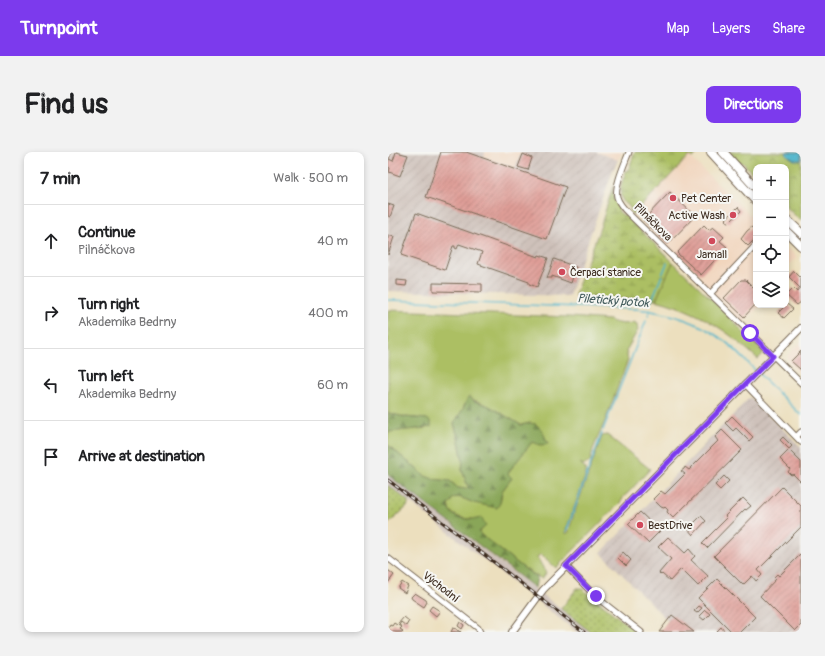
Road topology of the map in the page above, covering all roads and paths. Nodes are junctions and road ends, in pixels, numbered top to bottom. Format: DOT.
graph roads {
  1 [pos="629,152"];
  2 [pos="711,152"];
  3 [pos="723,152"];
  4 [pos="753,185"];
  5 [pos="755,200"];
  6 [pos="789,222"];
  7 [pos="801,233"];
  8 [pos="789,235"];
  9 [pos="801,246"];
  10 [pos="753,248"];
  11 [pos="710,294"];
  12 [pos="801,328"];
  13 [pos="773,356"];
  14 [pos="801,383"];
  15 [pos="745,384"];
  16 [pos="801,432"];
  17 [pos="797,436"];
  18 [pos="801,442"];
  19 [pos="388,558"];
  20 [pos="566,566"];
  21 [pos="480,632"];
  22 [pos="512,632"];
  23 [pos="641,632"];
  1 -- 11 [label="street, Pilnáčkova"];
  2 -- 5 [label="main road"];
  3 -- 4 [label="main road"];
  6 -- 7 [label="main road"];
  8 -- 9 [label="main road"];
  10 -- 11 [label="street"];
  11 -- 13 [label="street, Pilnáčkova"];
  12 -- 13 [label="street"];
  13 -- 14 [label="street, Pilnáčkova"];
  13 -- 15 [label="street"];
  15 -- 17 [label="street"];
  15 -- 20 [label="street"];
  16 -- 17 [label="street"];
  17 -- 18 [label="street"];
  19 -- 21 [label="street, Východní"];
  20 -- 22 [label="street"];
  20 -- 23 [label="street"];
}
